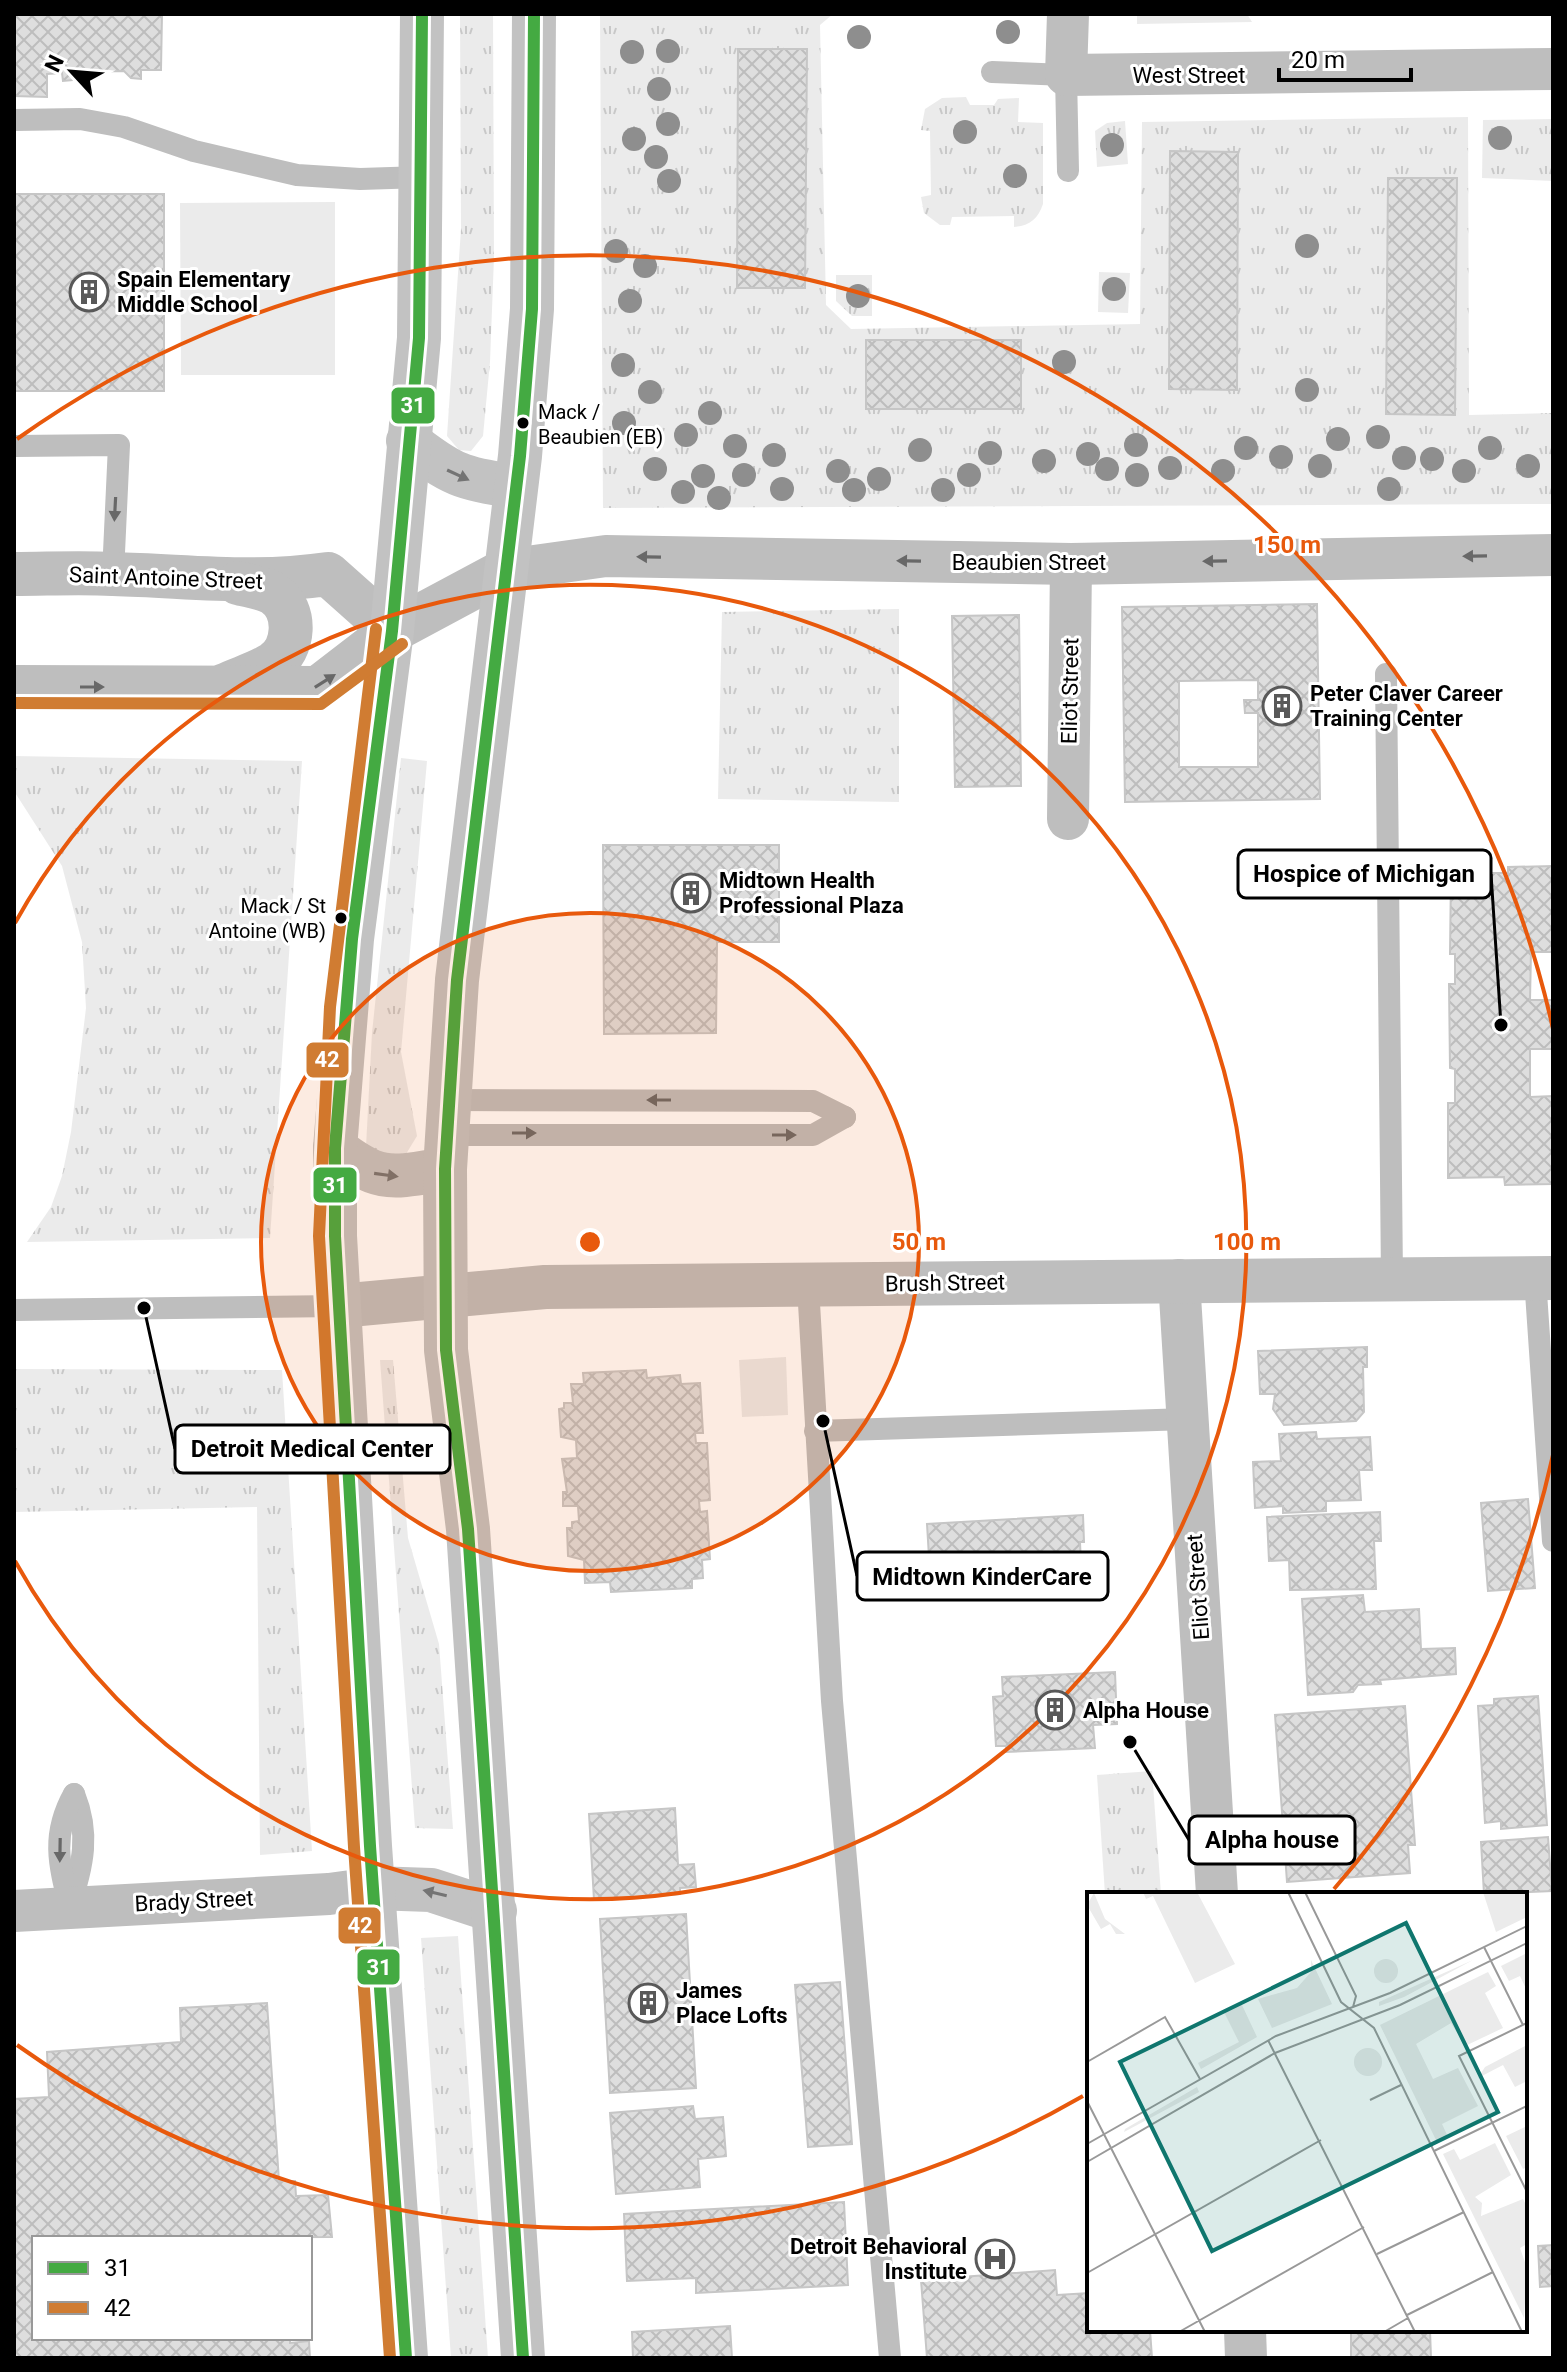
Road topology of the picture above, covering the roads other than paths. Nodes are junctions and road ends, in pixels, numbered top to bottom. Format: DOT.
graph roads {
  1 [pos="422,14"];
  2 [pos="534,14"];
  3 [pos="1068,14"];
  4 [pos="1553,69"];
  5 [pos="992,72"];
  6 [pos="1066,75"];
  7 [pos="14,120"];
  8 [pos="1068,171"];
  9 [pos="422,177"];
  10 [pos="408,441"];
  11 [pos="14,446"];
  12 [pos="516,486"];
  13 [pos="1553,555"];
  14 [pos="1071,564"];
  15 [pos="506,570"];
  16 [pos="14,574"];
  17 [pos="113,574"];
  18 [pos="236,582"];
  19 [pos="392,631"];
  20 [pos="1386,674"];
  21 [pos="221,686"];
  22 [pos="14,687"];
  23 [pos="1068,819"];
  24 [pos="718,1100"];
  25 [pos="446,1134"];
  26 [pos="717,1134"];
  27 [pos="335,1148"];
  28 [pos="1544,1278"];
  29 [pos="1392,1279"];
  30 [pos="1179,1280"];
  31 [pos="808,1286"];
  32 [pos="445,1298"];
  33 [pos="339,1306"];
  34 [pos="14,1310"];
  35 [pos="1188,1419"];
  36 [pos="815,1431"];
  37 [pos="1553,1541"];
  38 [pos="373,1888"];
  39 [pos="1217,1892"];
  40 [pos="14,1911"];
  41 [pos="495,1911"];
  42 [pos="1245,2332"];
  43 [pos="406,2358"];
  44 [pos="523,2358"];
  45 [pos="890,2358"];
  46 [pos="1246,2358"];
  1 -- 9 [label="main road"];
  2 -- 12 [label="main road"];
  3 -- 6 [label="street"];
  4 -- 6 [label="street, West Street"];
  5 -- 6 [label="lane"];
  6 -- 8 [label="lane"];
  7 -- 9 [label="lane"];
  9 -- 10 [label="main road"];
  10 -- 12 [label="main road, one-way"];
  10 -- 19 [label="main road"];
  11 -- 17 [label="lane, one-way"];
  12 -- 15 [label="main road"];
  13 -- 14 [label="street, Beaubien Street, one-way"];
  14 -- 15 [label="street, Beaubien Street, one-way"];
  14 -- 23 [label="street, Eliot Street"];
  15 -- 19 [label="street"];
  15 -- 25 [label="main road"];
  16 -- 17 [label="street, Saint Antoine Street"];
  17 -- 18 [label="street, Saint Antoine Street"];
  18 -- 19 [label="street, Saint Antoine Street"];
  18 -- 21 [label="street"];
  21 -- 19 [label="street, one-way"];
  19 -- 27 [label="main road"];
  20 -- 29 [label="lane"];
  22 -- 21 [label="street, one-way"];
  24 -- 25 [label="lane, one-way"];
  24 -- 26 [label="lane"];
  26 -- 24 [label="lane, one-way"];
  25 -- 26 [label="lane, one-way"];
  27 -- 25 [label="main road, one-way"];
  25 -- 32 [label="main road"];
  27 -- 33 [label="main road"];
  28 -- 29 [label="street, Brush Street"];
  28 -- 37 [label="lane"];
  29 -- 30 [label="street, Brush Street"];
  30 -- 31 [label="street, Brush Street"];
  30 -- 35 [label="street, Eliot Street"];
  31 -- 32 [label="street, Brush Street"];
  31 -- 36 [label="lane"];
  32 -- 33 [label="street, Brush Street"];
  32 -- 41 [label="main road"];
  33 -- 34 [label="lane"];
  33 -- 38 [label="main road"];
  35 -- 36 [label="lane"];
  35 -- 39 [label="street, Eliot Street"];
  36 -- 45 [label="lane"];
  38 -- 40 [label="street, Brady Street"];
  41 -- 38 [label="main road, one-way"];
  38 -- 43 [label="main road"];
  41 -- 44 [label="main road"];
  42 -- 46 [label="street"];
}
